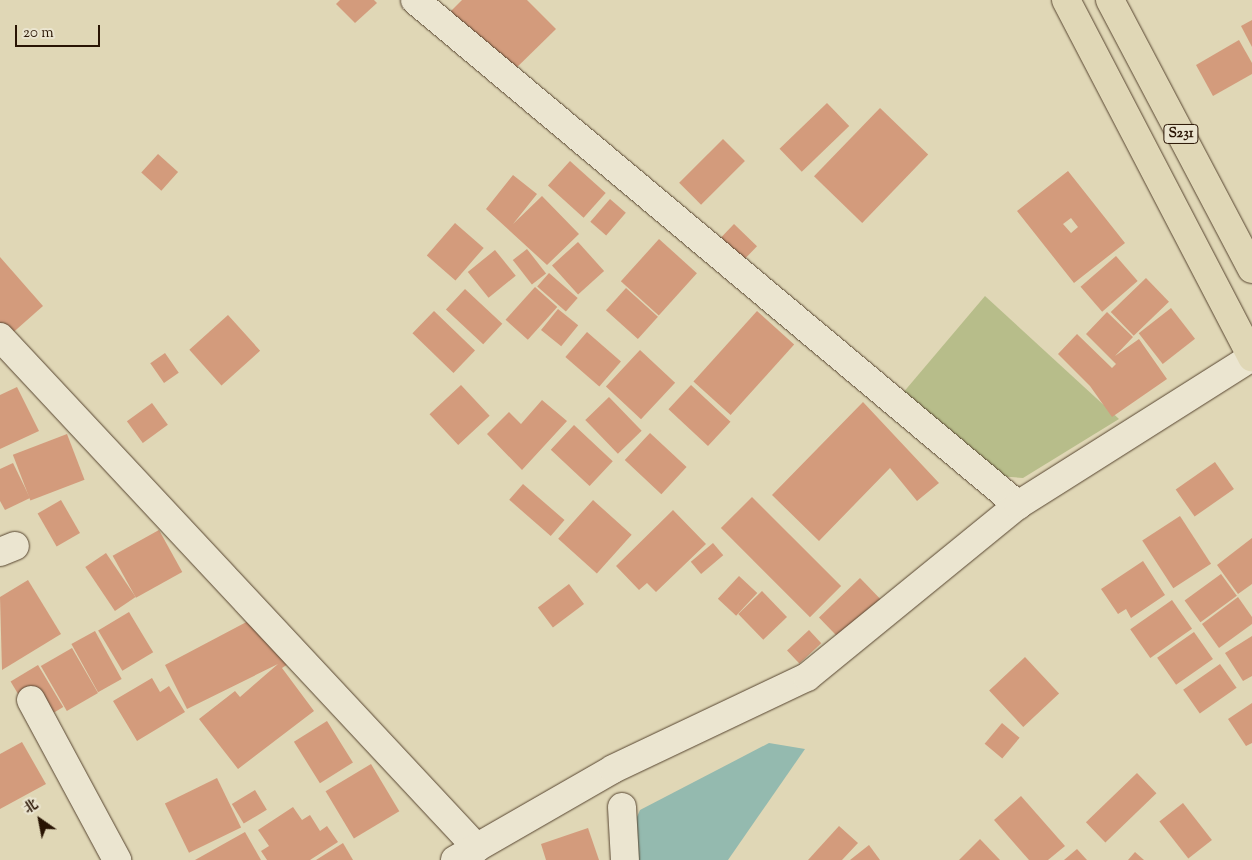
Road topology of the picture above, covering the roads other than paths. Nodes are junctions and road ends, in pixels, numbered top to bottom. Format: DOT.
graph roads {
  1 [pos="415,0"];
  2 [pos="1066,0"];
  3 [pos="1110,0"];
  4 [pos="1252,269"];
  5 [pos="0,337"];
  6 [pos="1252,357"];
  7 [pos="1018,505"];
  8 [pos="31,700"];
  9 [pos="622,807"];
  10 [pos="466,854"];
  11 [pos="117,860"];
  12 [pos="625,860"];
  1 -- 7 [label="street"];
  2 -- 6 [label="main road"];
  3 -- 4 [label="main road, S231"];
  5 -- 10 [label="street"];
  6 -- 7 [label="street"];
  7 -- 10 [label="street"];
  8 -- 11 [label="street"];
  9 -- 12 [label="street"];
}
